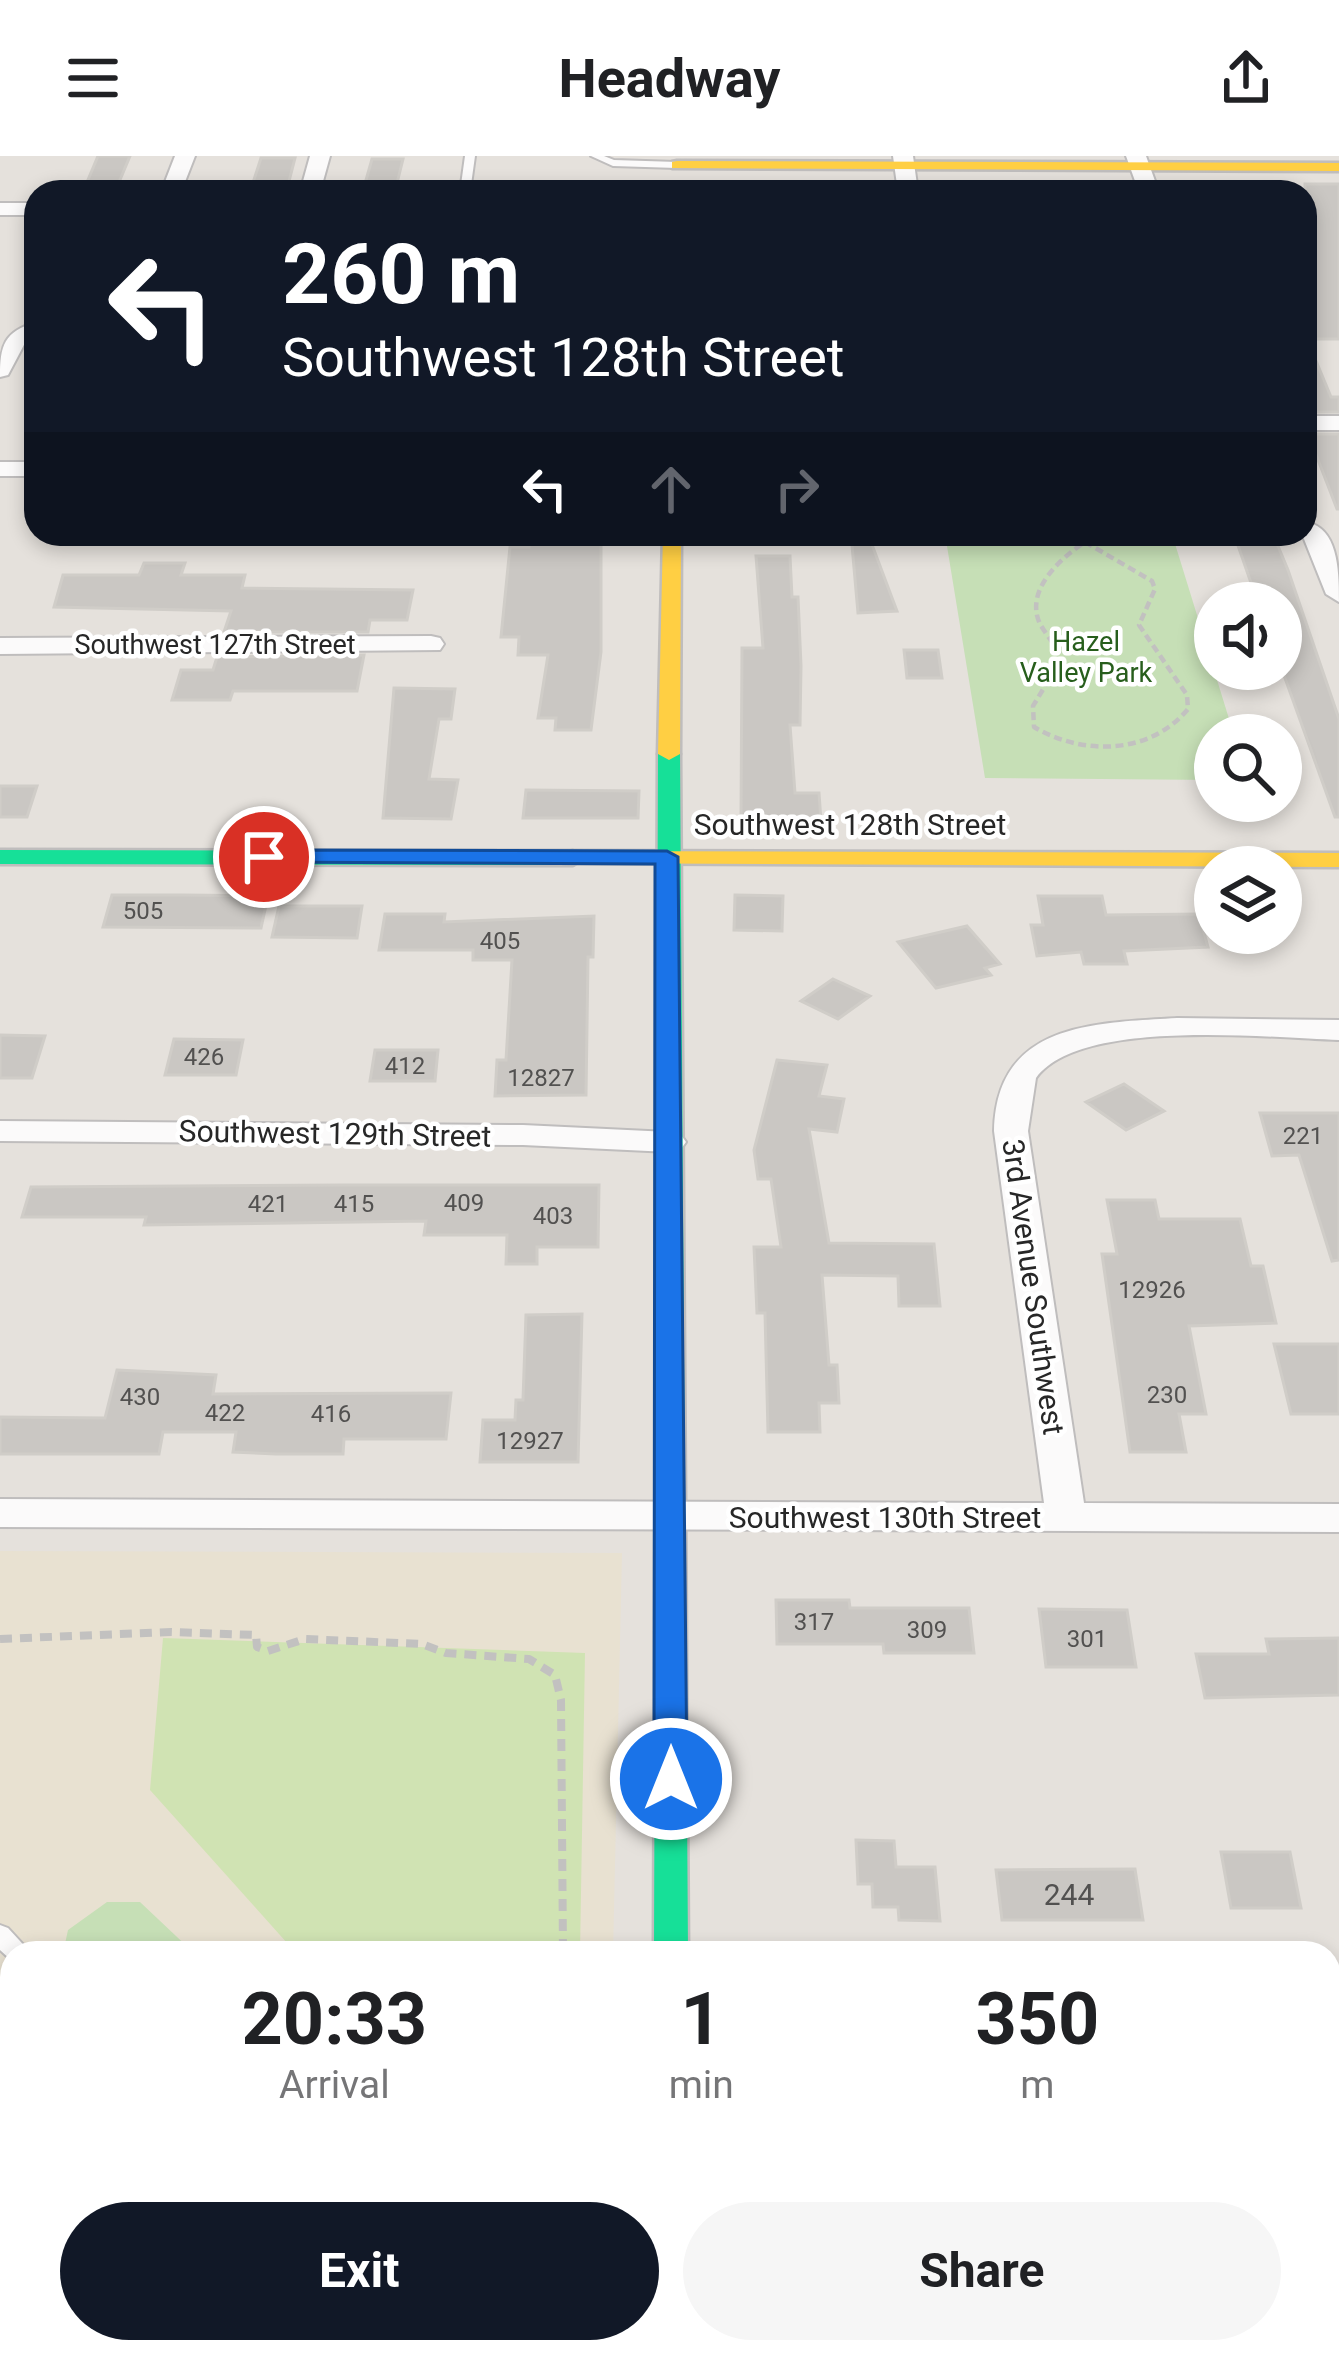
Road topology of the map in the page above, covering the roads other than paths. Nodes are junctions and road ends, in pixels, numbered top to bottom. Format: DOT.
graph roads {
  1 [pos="596,156"];
  2 [pos="1339,167"];
  3 [pos="677,171"];
  4 [pos="906,171"];
  5 [pos="1141,172"];
  6 [pos="24,334"];
  7 [pos="0,370"];
  8 [pos="1317,542"];
  9 [pos="672,546"];
  10 [pos="1339,594"];
  11 [pos="431,644"];
  12 [pos="0,646"];
  13 [pos="0,856"];
  14 [pos="667,857"];
  15 [pos="1339,860"];
  16 [pos="1339,1030"];
  17 [pos="0,1131"];
  18 [pos="669,1142"];
  19 [pos="0,1513"];
  20 [pos="670,1518"];
  21 [pos="1066,1518"];
  22 [pos="1339,1518"];
  23 [pos="671,1941"];
  1 -- 3 [label="lane"];
  2 -- 5 [label="street"];
  3 -- 4 [label="street"];
  4 -- 5 [label="street"];
  6 -- 7 [label="street"];
  8 -- 10 [label="street"];
  9 -- 14 [label="street"];
  11 -- 12 [label="street, Southwest 127th Street"];
  13 -- 14 [label="street, Southwest 128th Street"];
  14 -- 15 [label="street, Southwest 128th Street"];
  14 -- 18 [label="street"];
  16 -- 21 [label="street, 3rd Avenue Southwest"];
  17 -- 18 [label="street, Southwest 129th Street"];
  18 -- 20 [label="street"];
  19 -- 20 [label="street, Southwest 130th Street"];
  20 -- 21 [label="street, Southwest 130th Street"];
  20 -- 23 [label="street"];
  21 -- 22 [label="street, Southwest 130th Street"];
}
